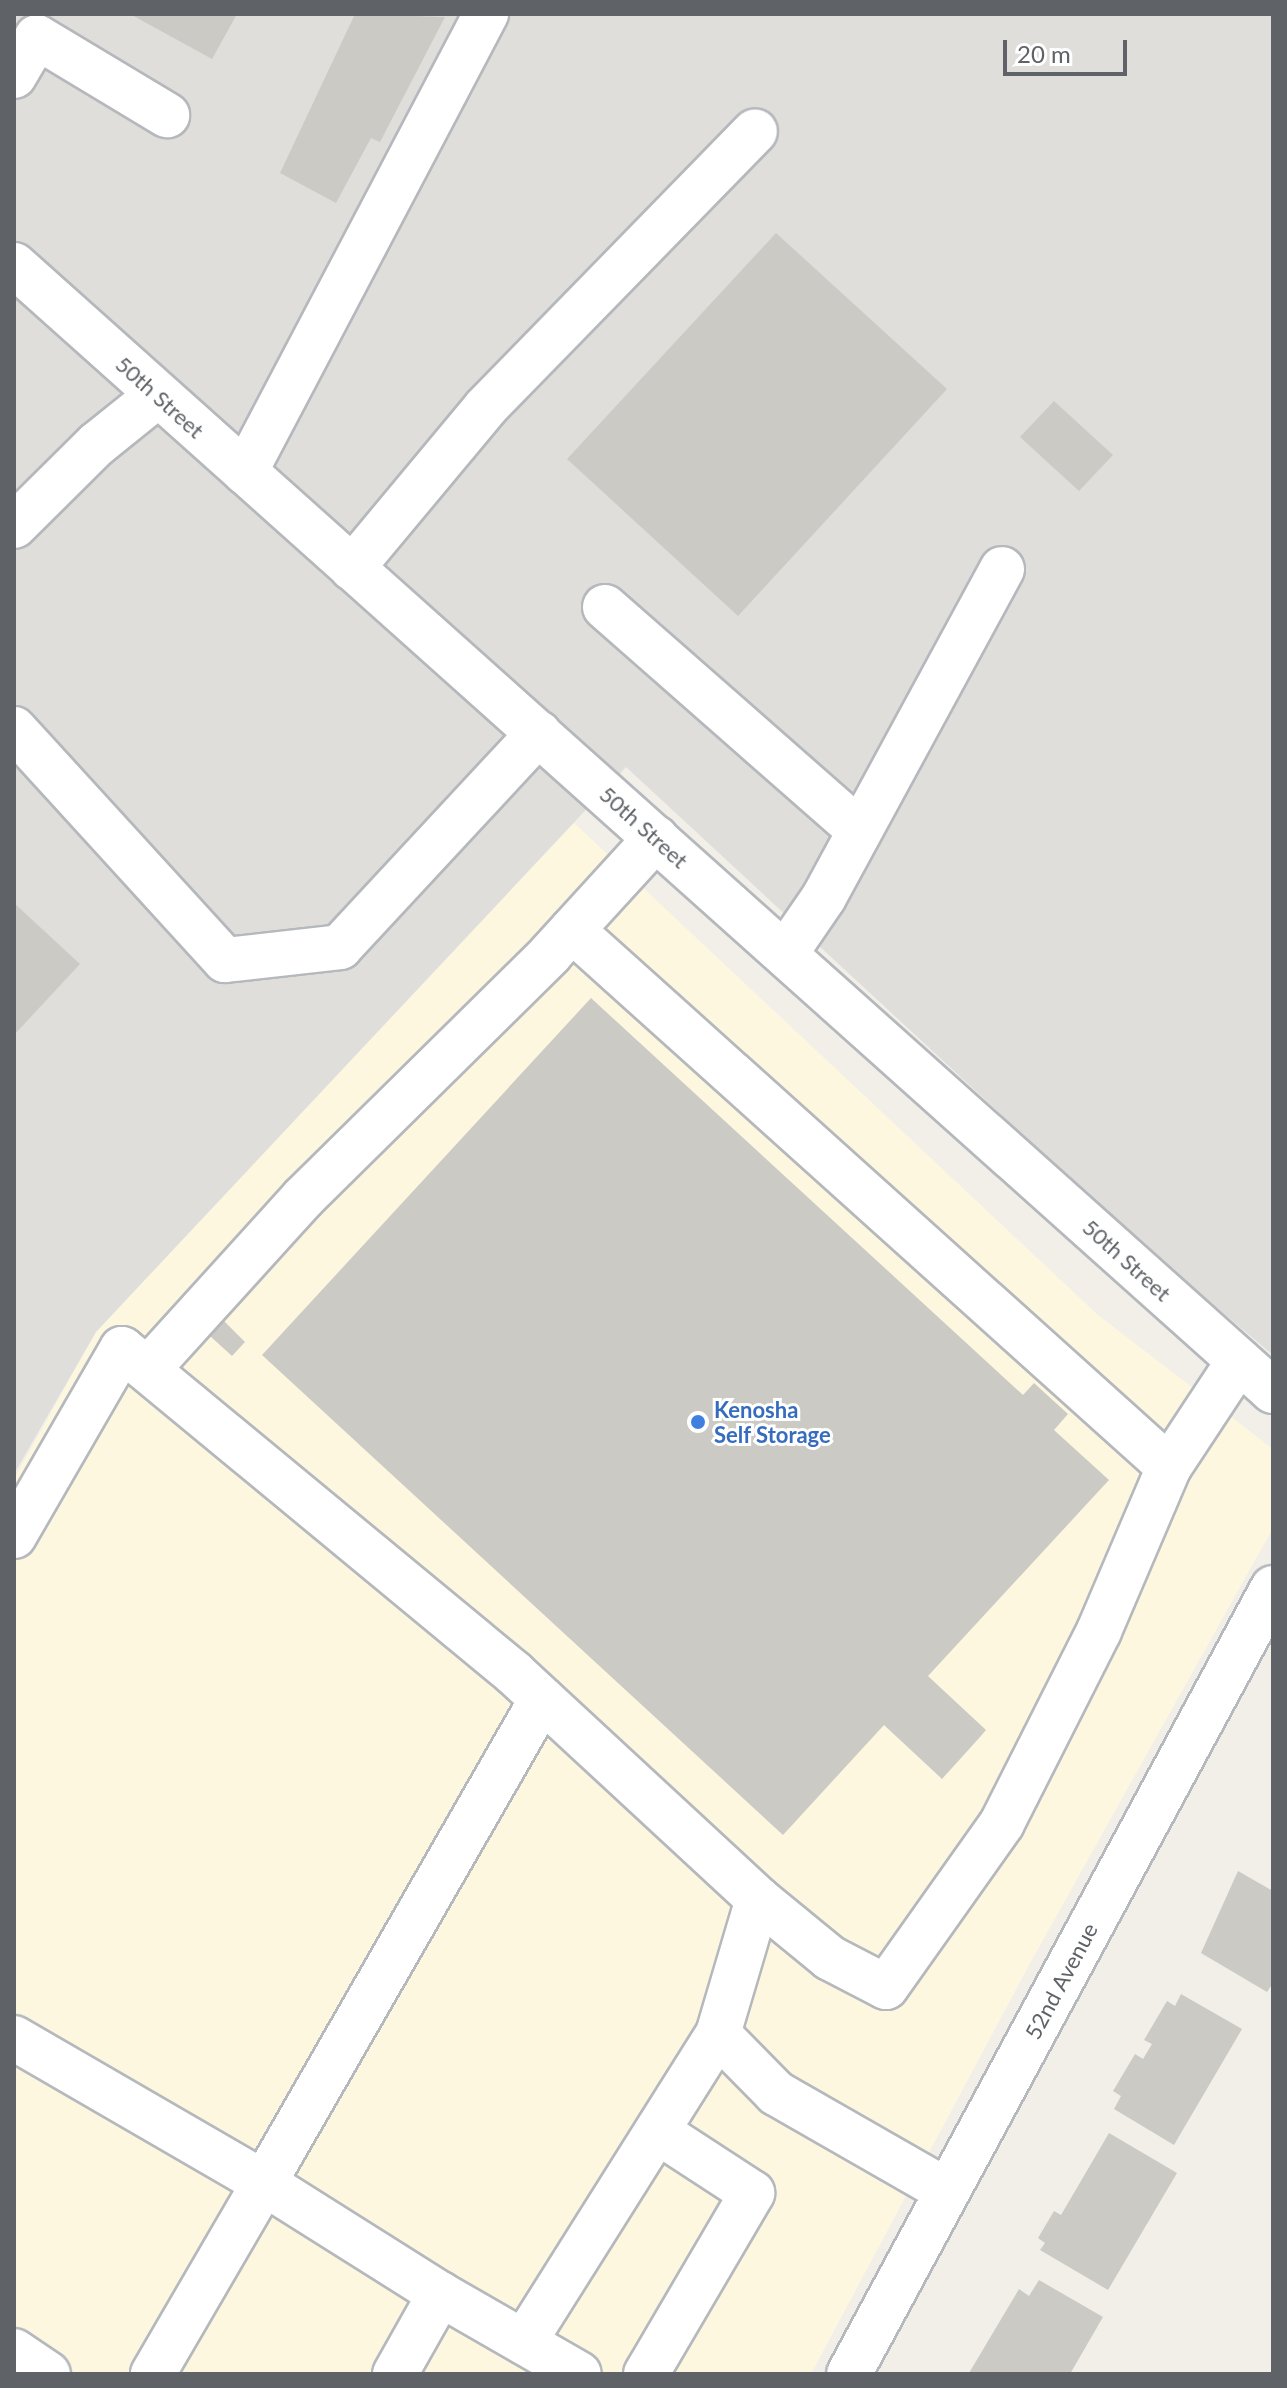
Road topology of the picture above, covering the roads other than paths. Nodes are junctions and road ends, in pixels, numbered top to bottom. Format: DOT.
graph roads {
  1 [pos="486,14"];
  2 [pos="31,25"];
  3 [pos="14,76"];
  4 [pos="167,115"];
  5 [pos="755,131"];
  6 [pos="14,265"];
  7 [pos="158,395"];
  8 [pos="245,472"];
  9 [pos="14,526"];
  10 [pos="352,568"];
  11 [pos="1002,569"];
  12 [pos="605,607"];
  13 [pos="14,729"];
  14 [pos="539,733"];
  15 [pos="860,831"];
  16 [pos="656,838"];
  17 [pos="572,930"];
  18 [pos="785,954"];
  19 [pos="1239,1361"];
  20 [pos="148,1369"];
  21 [pos="1273,1391"];
  22 [pos="1169,1467"];
  23 [pos="14,1536"];
  24 [pos="1273,1588"];
  25 [pos="542,1699"];
  26 [pos="758,1899"];
  27 [pos="718,2034"];
  28 [pos="14,2038"];
  29 [pos="657,2131"];
  30 [pos="264,2183"];
  31 [pos="947,2191"];
  32 [pos="440,2294"];
  33 [pos="524,2342"];
  34 [pos="14,2351"];
  35 [pos="48,2374"];
  36 [pos="153,2374"];
  37 [pos="395,2374"];
  38 [pos="579,2374"];
  39 [pos="646,2374"];
  40 [pos="849,2374"];
  1 -- 8 [label="street"];
  2 -- 3 [label="street"];
  2 -- 4 [label="street"];
  5 -- 10 [label="street"];
  6 -- 7 [label="street, 50th Street"];
  7 -- 8 [label="street, 50th Street"];
  7 -- 9 [label="street"];
  8 -- 10 [label="street, 50th Street"];
  10 -- 14 [label="street, 50th Street"];
  11 -- 15 [label="street"];
  12 -- 15 [label="street"];
  13 -- 14 [label="street"];
  14 -- 16 [label="street, 50th Street"];
  15 -- 18 [label="street"];
  16 -- 17 [label="street"];
  16 -- 18 [label="street, 50th Street"];
  17 -- 20 [label="street"];
  17 -- 22 [label="street"];
  18 -- 19 [label="street, 50th Street"];
  19 -- 21 [label="street, 50th Street"];
  19 -- 22 [label="street"];
  20 -- 23 [label="street"];
  20 -- 25 [label="street"];
  22 -- 26 [label="street"];
  24 -- 31 [label="street, 52nd Avenue"];
  25 -- 26 [label="street"];
  25 -- 30 [label="street"];
  26 -- 27 [label="street"];
  27 -- 29 [label="street"];
  27 -- 31 [label="street"];
  28 -- 30 [label="street"];
  29 -- 33 [label="street"];
  29 -- 39 [label="street"];
  30 -- 32 [label="street"];
  30 -- 36 [label="street"];
  31 -- 40 [label="street, 52nd Avenue"];
  32 -- 33 [label="street"];
  32 -- 37 [label="street"];
  33 -- 38 [label="street"];
  34 -- 35 [label="street"];
}
